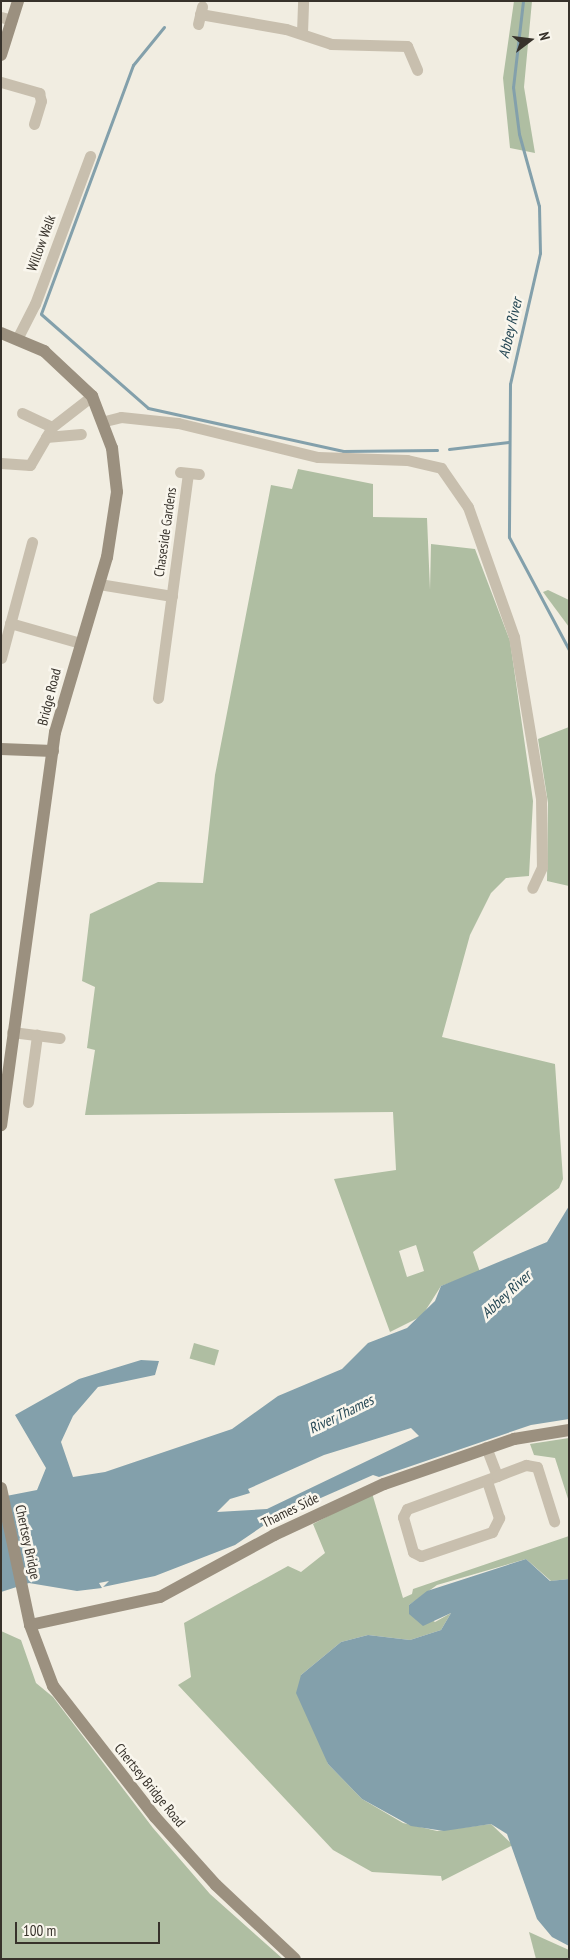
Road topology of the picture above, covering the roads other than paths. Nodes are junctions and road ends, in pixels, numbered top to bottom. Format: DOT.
graph roads {
  1 [pos="18,1"];
  2 [pos="303,1"];
  3 [pos="200,15"];
  4 [pos="6,18"];
  5 [pos="302,33"];
  6 [pos="1,55"];
  7 [pos="417,70"];
  8 [pos="1,82"];
  9 [pos="34,124"];
  10 [pos="90,156"];
  11 [pos="1,333"];
  12 [pos="17,339"];
  13 [pos="92,396"];
  14 [pos="22,412"];
  15 [pos="105,421"];
  16 [pos="52,427"];
  17 [pos="81,434"];
  18 [pos="46,438"];
  19 [pos="1,463"];
  20 [pos="189,473"];
  21 [pos="32,542"];
  22 [pos="99,584"];
  23 [pos="172,596"];
  24 [pos="10,623"];
  25 [pos="80,643"];
  26 [pos="1,658"];
  27 [pos="158,698"];
  28 [pos="1,750"];
  29 [pos="53,751"];
  30 [pos="532,888"];
  31 [pos="12,1032"];
  32 [pos="37,1035"];
  33 [pos="60,1038"];
  34 [pos="28,1102"];
  35 [pos="1,1125"];
  36 [pos="569,1430"];
  37 [pos="486,1447"];
  38 [pos="492,1479"];
  39 [pos="1,1488"];
  40 [pos="554,1521"];
  41 [pos="25,1602"];
  42 [pos="62,1616"];
  43 [pos="30,1625"];
  44 [pos="35,1643"];
  45 [pos="295,1959"];
  1 -- 4 [label="main road"];
  2 -- 5 [label="street"];
  3 -- 5 [label="street"];
  4 -- 6 [label="main road"];
  5 -- 7 [label="street"];
  8 -- 9 [label="street"];
  10 -- 12 [label="street, Willow Walk"];
  11 -- 12 [label="main road, Bridge Road"];
  12 -- 13 [label="main road, Bridge Road"];
  13 -- 15 [label="main road, Bridge Road"];
  13 -- 16 [label="street"];
  14 -- 16 [label="street"];
  15 -- 22 [label="main road, Bridge Road"];
  15 -- 30 [label="street"];
  16 -- 18 [label="street"];
  17 -- 18 [label="street"];
  18 -- 19 [label="street"];
  20 -- 23 [label="street, Chaseside Gardens"];
  21 -- 24 [label="street"];
  22 -- 23 [label="street, Chaseside Gardens"];
  22 -- 25 [label="main road, Bridge Road"];
  23 -- 27 [label="street, Chaseside Gardens"];
  24 -- 25 [label="street"];
  24 -- 26 [label="street"];
  25 -- 29 [label="main road, Bridge Road"];
  28 -- 29 [label="main road"];
  29 -- 31 [label="main road, Bridge Road"];
  31 -- 32 [label="street"];
  31 -- 35 [label="main road, Bridge Road"];
  32 -- 33 [label="street"];
  32 -- 34 [label="street"];
  36 -- 37 [label="main road, Thames Side"];
  37 -- 38 [label="street"];
  37 -- 42 [label="main road, Thames Side"];
  38 -- 38 [label="street"];
  38 -- 40 [label="street"];
  39 -- 41 [label="main road, Chertsey Bridge"];
  41 -- 43 [label="main road, Chertsey Bridge Road"];
  42 -- 43 [label="main road, Thames Side"];
  42 -- 44 [label="main road"];
  43 -- 44 [label="main road, Chertsey Bridge Road"];
  44 -- 45 [label="main road, Chertsey Bridge Road"];
}
